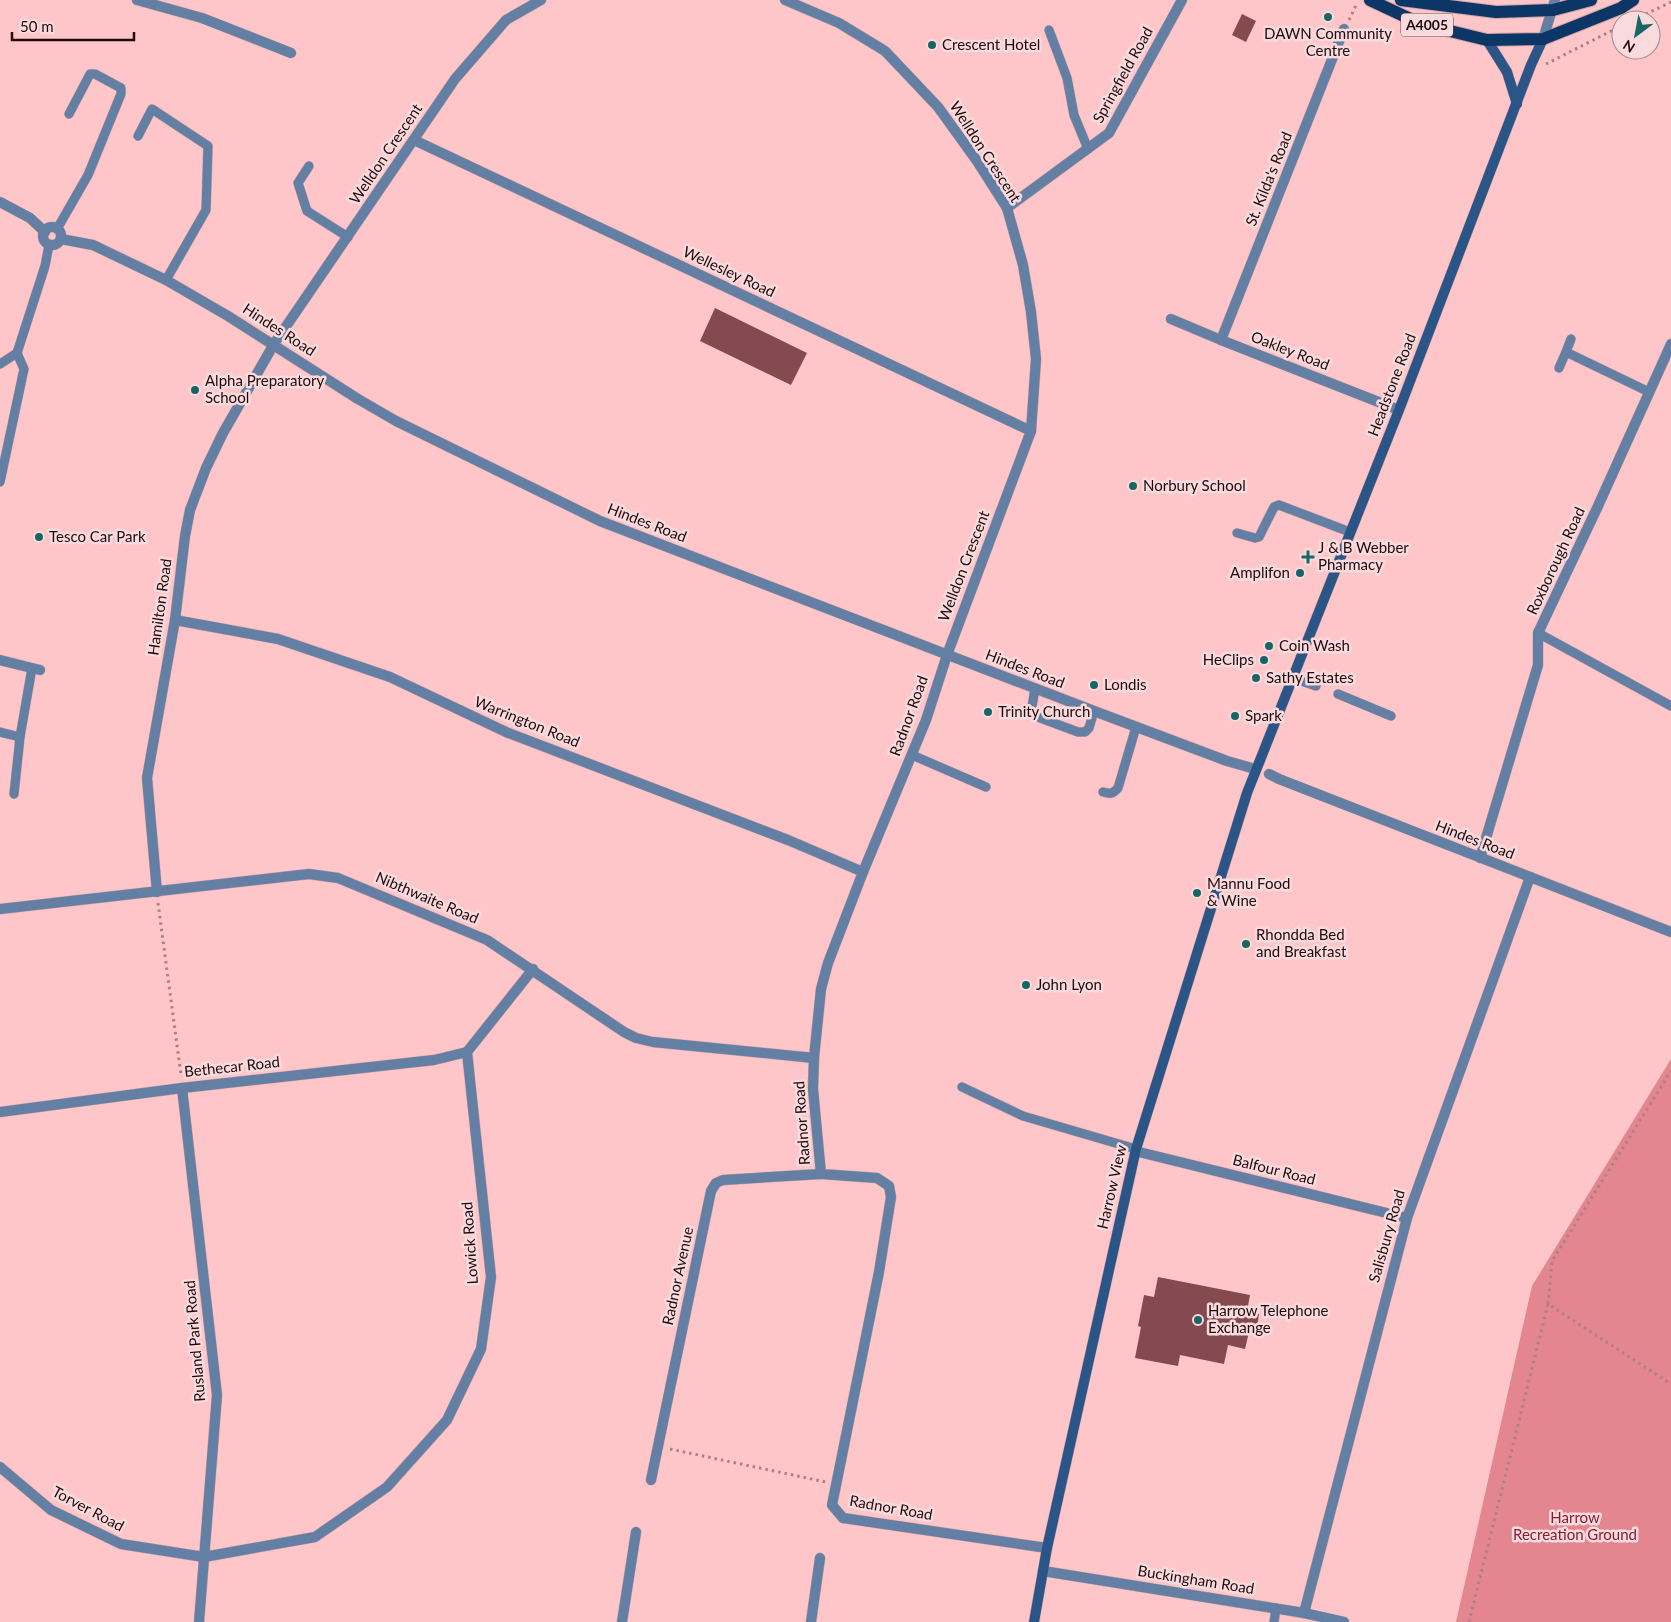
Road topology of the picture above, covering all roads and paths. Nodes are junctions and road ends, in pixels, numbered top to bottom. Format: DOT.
graph roads {
  1 [pos="136,0"];
  2 [pos="541,0"];
  3 [pos="785,0"];
  4 [pos="1182,0"];
  5 [pos="1358,0"];
  6 [pos="1370,0"];
  7 [pos="1401,0"];
  8 [pos="1591,0"];
  9 [pos="1633,0"];
  10 [pos="1671,2"];
  11 [pos="1555,3"];
  12 [pos="1655,10"];
  13 [pos="1344,29"];
  14 [pos="1049,30"];
  15 [pos="1611,31"];
  16 [pos="1543,39"];
  17 [pos="1487,40"];
  18 [pos="291,53"];
  19 [pos="1544,65"];
  20 [pos="1516,104"];
  21 [pos="69,114"];
  22 [pos="138,136"];
  23 [pos="414,140"];
  24 [pos="1088,149"];
  25 [pos="308,166"];
  26 [pos="0,202"];
  27 [pos="1007,208"];
  28 [pos="45,232"];
  29 [pos="59,234"];
  30 [pos="348,237"];
  31 [pos="49,245"];
  32 [pos="166,280"];
  33 [pos="1171,318"];
  34 [pos="1571,339"];
  35 [pos="1221,340"];
  36 [pos="274,344"];
  37 [pos="1671,344"];
  38 [pos="1566,352"];
  39 [pos="17,353"];
  40 [pos="0,364"];
  41 [pos="1559,368"];
  42 [pos="1649,392"];
  43 [pos="1399,410"];
  44 [pos="1031,431"];
  45 [pos="0,482"];
  46 [pos="1350,532"];
  47 [pos="1236,533"];
  48 [pos="175,620"];
  49 [pos="1538,633"];
  50 [pos="946,655"];
  51 [pos="0,660"];
  52 [pos="36,669"];
  53 [pos="1293,678"];
  54 [pos="1316,686"];
  55 [pos="1035,688"];
  56 [pos="1338,694"];
  57 [pos="1671,706"];
  58 [pos="1094,712"];
  59 [pos="1392,716"];
  60 [pos="1136,727"];
  61 [pos="0,732"];
  62 [pos="20,737"];
  63 [pos="912,755"];
  64 [pos="1255,769"];
  65 [pos="1269,774"];
  66 [pos="986,787"];
  67 [pos="1103,792"];
  68 [pos="14,794"];
  69 [pos="1480,858"];
  70 [pos="863,872"];
  71 [pos="1530,877"];
  72 [pos="157,892"];
  73 [pos="0,909"];
  74 [pos="1671,932"];
  75 [pos="533,969"];
  76 [pos="467,1052"];
  77 [pos="814,1058"];
  78 [pos="1671,1071"];
  79 [pos="962,1087"];
  80 [pos="182,1088"];
  81 [pos="0,1112"];
  82 [pos="1135,1150"];
  83 [pos="820,1174"];
  84 [pos="1407,1218"];
  85 [pos="1548,1304"];
  86 [pos="1671,1384"];
  87 [pos="657,1446"];
  88 [pos="0,1467"];
  89 [pos="650,1480"];
  90 [pos="836,1484"];
  91 [pos="636,1532"];
  92 [pos="1047,1548"];
  93 [pos="204,1557"];
  94 [pos="820,1558"];
  95 [pos="1043,1570"];
  96 [pos="1276,1608"];
  97 [pos="1304,1613"];
  98 [pos="199,1622"];
  99 [pos="622,1622"];
  100 [pos="812,1622"];
  101 [pos="1034,1622"];
  102 [pos="1274,1622"];
  103 [pos="1344,1622"];
  104 [pos="1468,1622"];
  1 -- 18 [label="street"];
  2 -- 23 [label="street, Welldon Crescent"];
  3 -- 27 [label="street, Welldon Crescent"];
  4 -- 24 [label="street, Springfield Road"];
  5 -- 13 [label="path"];
  6 -- 17 [label="main road, A4005"];
  7 -- 11 [label="main road, A4005"];
  8 -- 11 [label="main road, A4005"];
  9 -- 16 [label="main road, A4005"];
  10 -- 12 [label="path"];
  11 -- 16 [label="street, Headstone Road"];
  13 -- 35 [label="street, St. Kilda's Road"];
  14 -- 24 [label="lane"];
  15 -- 19 [label="path"];
  16 -- 17 [label="main road, A4005"];
  16 -- 20 [label="street, Headstone Road"];
  17 -- 20 [label="street"];
  20 -- 43 [label="street, Headstone Road"];
  21 -- 29 [label="lane"];
  22 -- 32 [label="lane"];
  23 -- 30 [label="street, Welldon Crescent"];
  23 -- 44 [label="street, Wellesley Road"];
  24 -- 27 [label="street, Springfield Road"];
  25 -- 30 [label="lane"];
  26 -- 28 [label="street"];
  27 -- 44 [label="street, Welldon Crescent"];
  28 -- 29 [label="street"];
  28 -- 31 [label="street"];
  29 -- 31 [label="street"];
  29 -- 32 [label="street, Hindes Road"];
  30 -- 36 [label="street, Welldon Crescent"];
  31 -- 39 [label="lane"];
  32 -- 36 [label="street, Hindes Road"];
  33 -- 35 [label="street, Oakley Road"];
  34 -- 38 [label="lane"];
  35 -- 43 [label="street, Oakley Road"];
  36 -- 48 [label="street, Hamilton Road"];
  36 -- 50 [label="street, Hindes Road"];
  37 -- 42 [label="street, Roxborough Road"];
  38 -- 41 [label="lane"];
  38 -- 42 [label="lane"];
  39 -- 40 [label="lane"];
  39 -- 45 [label="lane"];
  42 -- 49 [label="street, Roxborough Road"];
  43 -- 46 [label="street, Headstone Road"];
  44 -- 50 [label="street, Welldon Crescent"];
  46 -- 47 [label="lane"];
  46 -- 53 [label="street, Headstone Road"];
  48 -- 70 [label="street, Warrington Road"];
  48 -- 72 [label="street, Hamilton Road"];
  49 -- 57 [label="lane"];
  49 -- 69 [label="street, Roxborough Road"];
  50 -- 55 [label="street, Hindes Road"];
  50 -- 63 [label="street, Radnor Road"];
  51 -- 52 [label="street"];
  52 -- 62 [label="lane"];
  53 -- 54 [label="lane"];
  53 -- 64 [label="street, Headstone Road"];
  55 -- 58 [label="street, Hindes Road"];
  55 -- 58 [label="lane"];
  56 -- 59 [label="lane"];
  58 -- 60 [label="street, Hindes Road"];
  60 -- 64 [label="street, Hindes Road"];
  60 -- 67 [label="lane"];
  61 -- 62 [label="lane"];
  62 -- 68 [label="lane"];
  63 -- 66 [label="lane"];
  63 -- 70 [label="street, Radnor Road"];
  64 -- 65 [label="lane"];
  64 -- 82 [label="street, Harrow View"];
  65 -- 69 [label="street, Hindes Road"];
  69 -- 71 [label="street, Hindes Road"];
  70 -- 77 [label="street, Radnor Road"];
  71 -- 74 [label="street, Hindes Road"];
  71 -- 84 [label="street, Salisbury Road"];
  72 -- 73 [label="street, Nibthwaite Road"];
  72 -- 75 [label="street, Nibthwaite Road"];
  72 -- 80 [label="path"];
  75 -- 76 [label="street"];
  75 -- 77 [label="street, Nibthwaite Road"];
  76 -- 80 [label="street, Bethecar Road"];
  76 -- 93 [label="street, Lowick Road"];
  77 -- 83 [label="street, Radnor Road"];
  78 -- 85 [label="path"];
  79 -- 82 [label="lane"];
  80 -- 81 [label="street, Bethecar Road"];
  80 -- 93 [label="street, Rusland Park Road"];
  82 -- 84 [label="street, Balfour Road"];
  82 -- 92 [label="street, Harrow View"];
  83 -- 87 [label="street, Radnor Avenue"];
  83 -- 90 [label="street, Radnor Road"];
  84 -- 97 [label="street, Salisbury Road"];
  85 -- 86 [label="path"];
  85 -- 104 [label="path"];
  87 -- 89 [label="street, Radnor Avenue"];
  87 -- 90 [label="path"];
  88 -- 93 [label="street, Torver Road"];
  90 -- 92 [label="street, Radnor Road"];
  91 -- 99 [label="street"];
  92 -- 95 [label="street, Harrow View"];
  93 -- 98 [label="street, Rusland Park Road"];
  94 -- 100 [label="street"];
  95 -- 96 [label="street, Buckingham Road"];
  95 -- 101 [label="street, Harrow View"];
  96 -- 97 [label="street, Buckingham Road"];
  96 -- 102 [label="lane"];
  97 -- 103 [label="street, Buckingham Road"];
}
